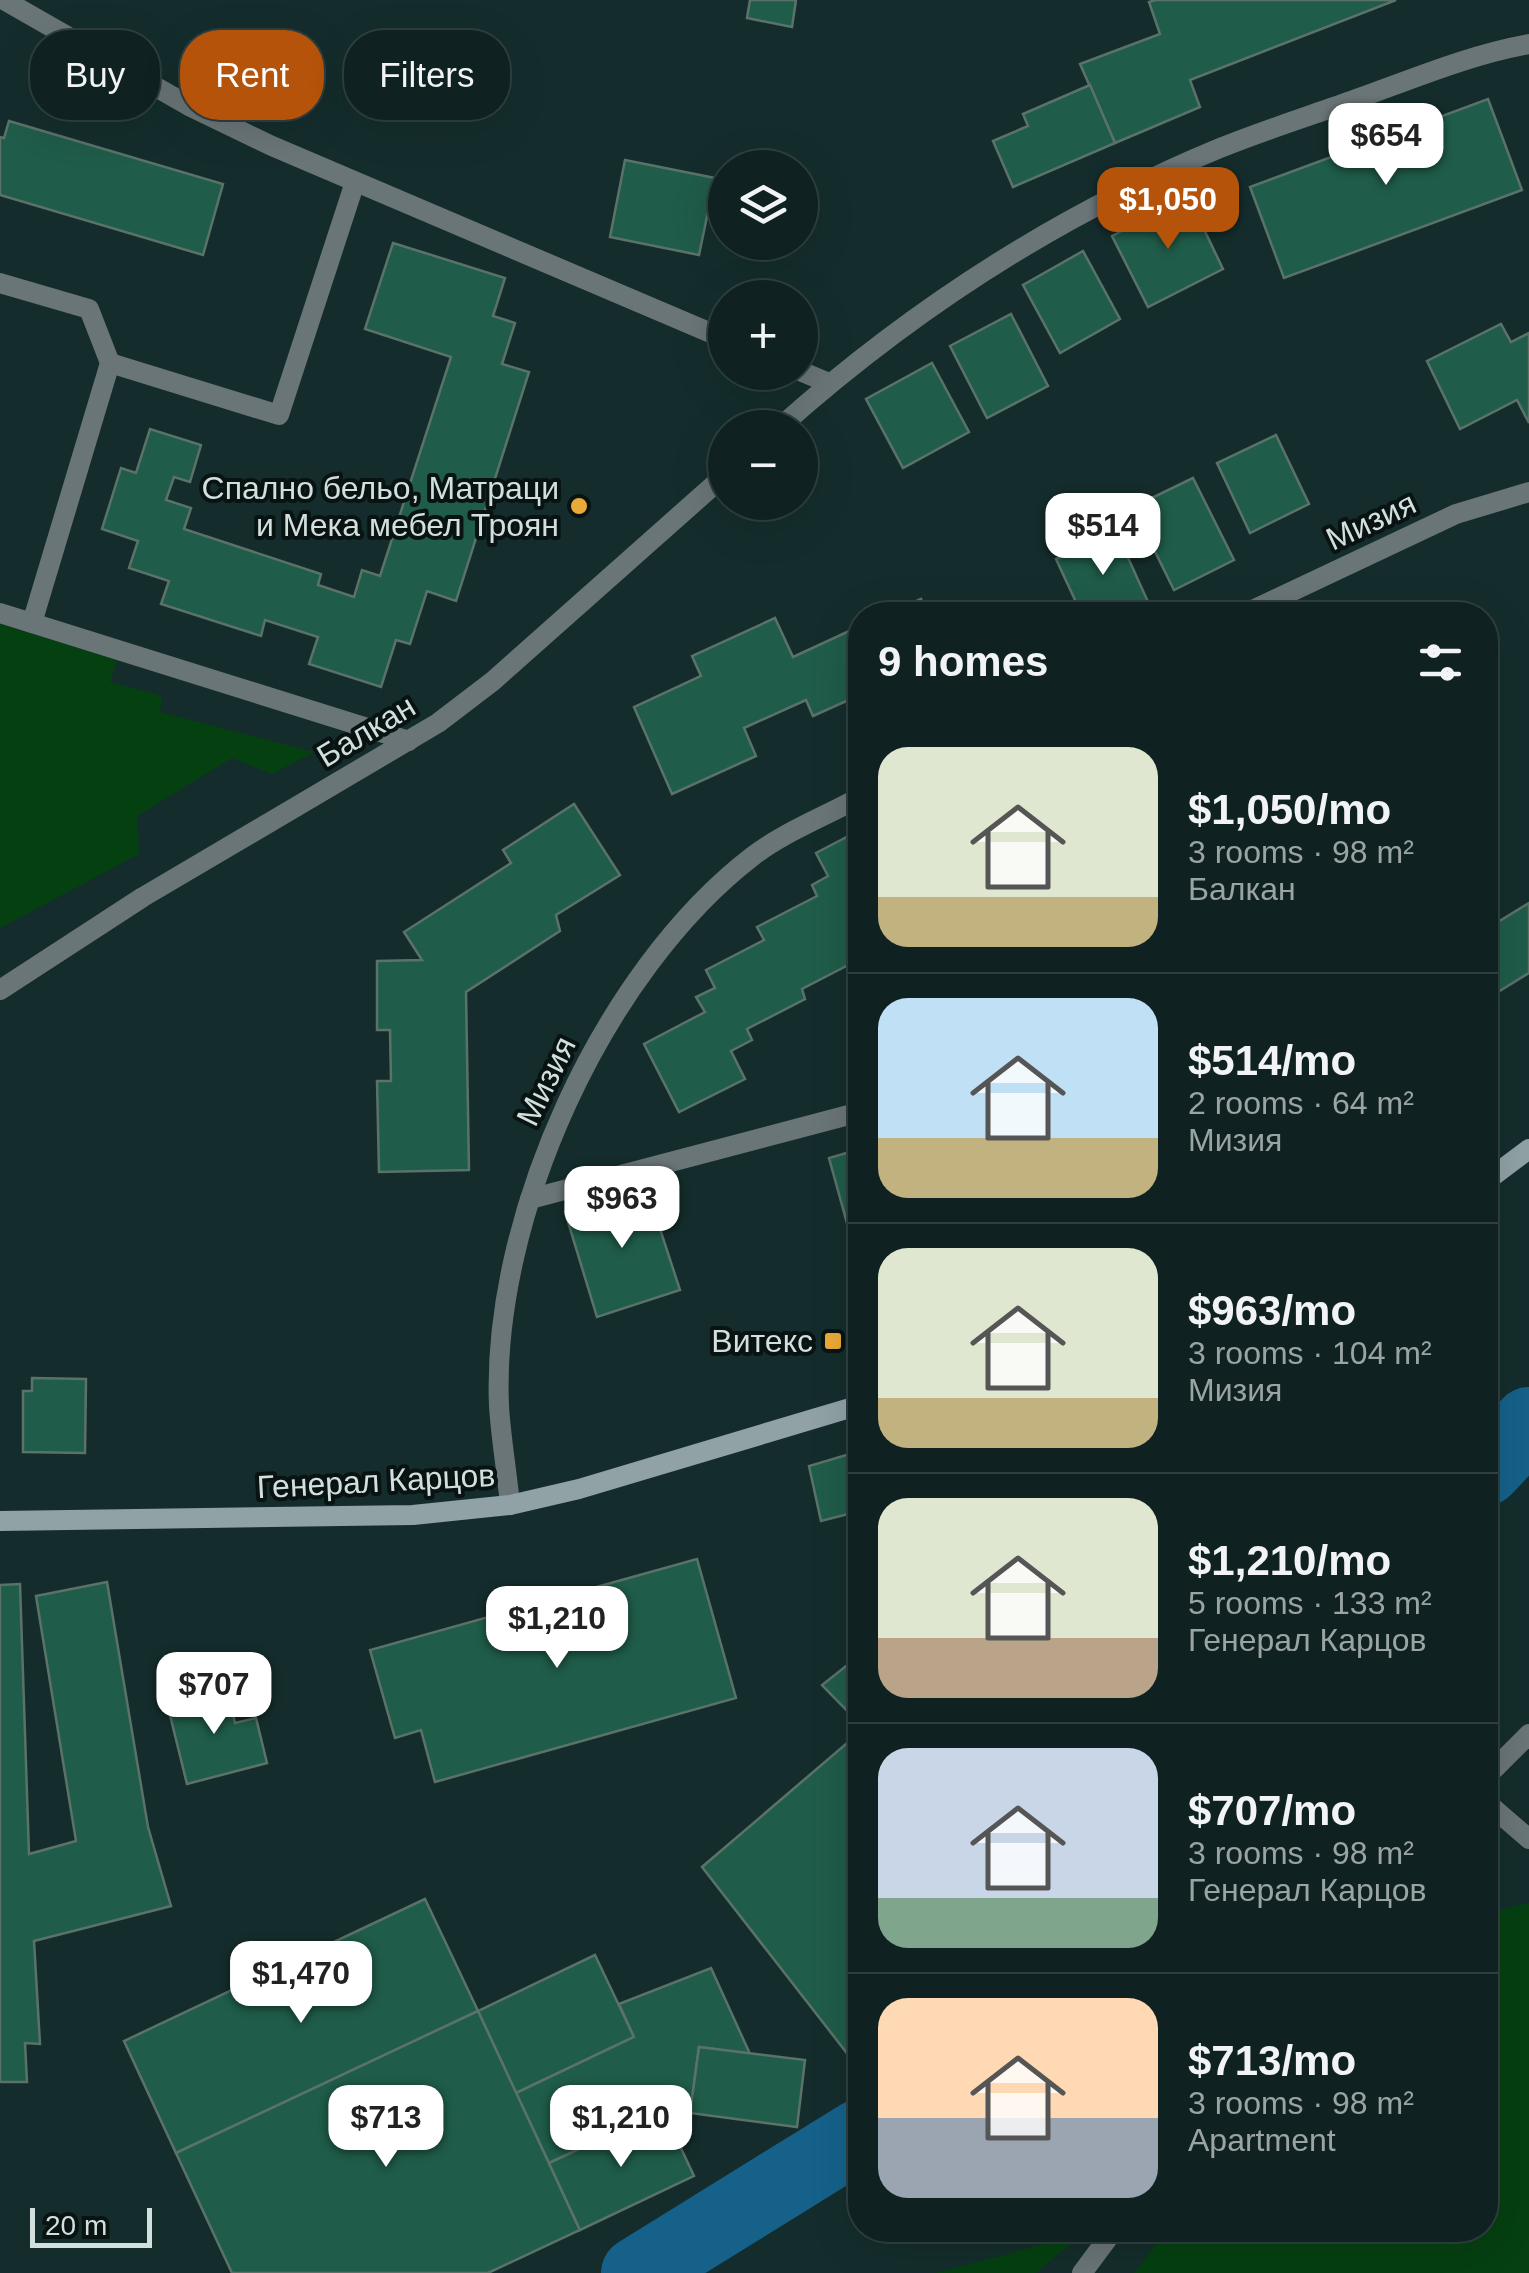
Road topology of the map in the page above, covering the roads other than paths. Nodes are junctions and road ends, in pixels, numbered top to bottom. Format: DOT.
graph roads {
  1 [pos="4,0"];
  2 [pos="1529,44"];
  3 [pos="355,182"];
  4 [pos="0,283"];
  5 [pos="708,332"];
  6 [pos="110,363"];
  7 [pos="818,378"];
  8 [pos="829,383"];
  9 [pos="798,410"];
  10 [pos="708,490"];
  11 [pos="1529,492"];
  12 [pos="1270,602"];
  13 [pos="0,613"];
  14 [pos="32,623"];
  15 [pos="409,741"];
  16 [pos="848,804"];
  17 [pos="0,990"];
  18 [pos="848,1115"];
  19 [pos="1529,1149"];
  20 [pos="1498,1172"];
  21 [pos="530,1199"];
  22 [pos="848,1409"];
  23 [pos="510,1505"];
  24 [pos="0,1521"];
  25 [pos="1529,1734"];
  26 [pos="1498,1765"];
  27 [pos="1498,1812"];
  28 [pos="1529,1839"];
  29 [pos="1105,2242"];
  30 [pos="1082,2273"];
  1 -- 3 [label="street"];
  2 -- 8 [label="street"];
  3 -- 5 [label="street"];
  3 -- 6 [label="street"];
  4 -- 6 [label="street"];
  6 -- 14 [label="street"];
  7 -- 8 [label="street"];
  8 -- 9 [label="street"];
  10 -- 15 [label="street, Балкан"];
  11 -- 12 [label="street, Мизия"];
  13 -- 14 [label="street"];
  14 -- 15 [label="street"];
  15 -- 17 [label="street, Балкан"];
  16 -- 21 [label="street, Мизия"];
  18 -- 21 [label="street"];
  19 -- 20 [label="main road"];
  21 -- 23 [label="street, Мизия"];
  22 -- 23 [label="main road, Генерал Карцов"];
  23 -- 24 [label="main road, Генерал Карцов"];
  25 -- 26 [label="street"];
  27 -- 28 [label="street"];
  29 -- 30 [label="street"];
}
